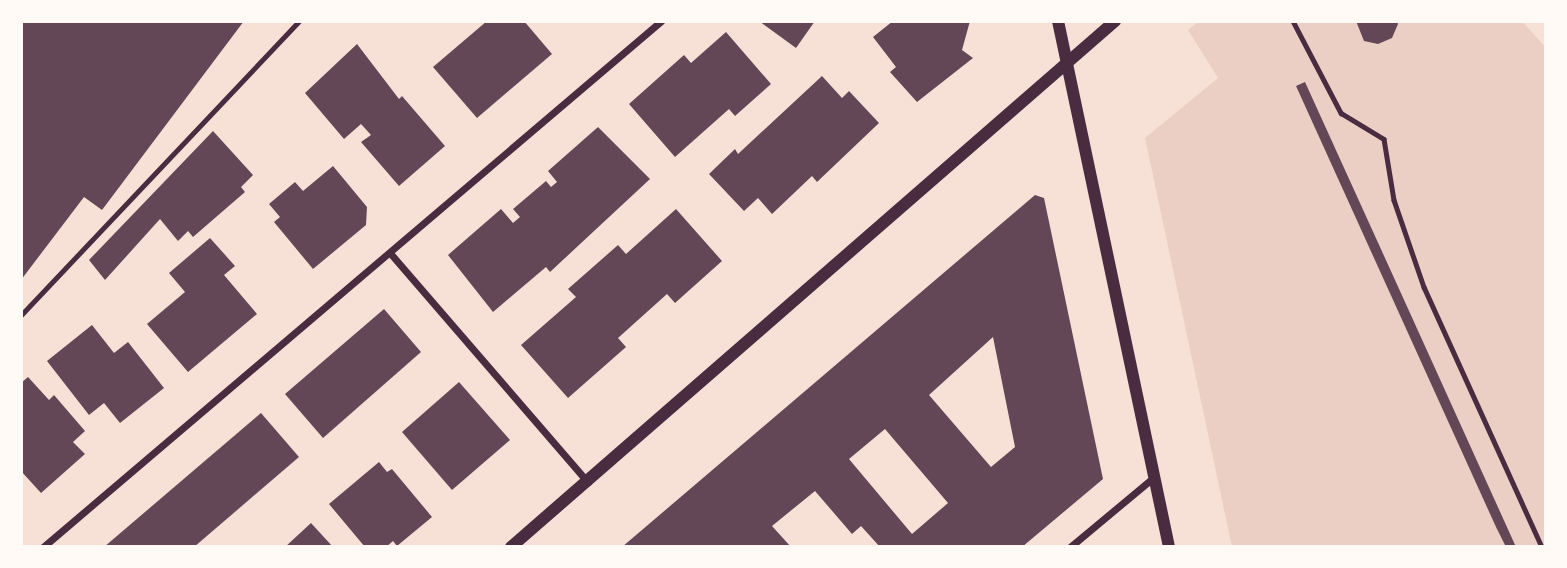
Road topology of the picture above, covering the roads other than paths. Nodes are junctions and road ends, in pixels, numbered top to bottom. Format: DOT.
graph roads {
  1 [pos="299,21"];
  2 [pos="661,21"];
  3 [pos="1058,21"];
  4 [pos="1115,21"];
  5 [pos="1066,63"];
  6 [pos="390,253"];
  7 [pos="21,315"];
  8 [pos="1154,477"];
  9 [pos="587,482"];
  10 [pos="43,547"];
  11 [pos="511,547"];
  12 [pos="1070,547"];
  13 [pos="1169,547"];
  1 -- 7 [label="lane"];
  2 -- 6 [label="street"];
  3 -- 5 [label="street"];
  4 -- 5 [label="street"];
  5 -- 8 [label="street"];
  5 -- 9 [label="street"];
  6 -- 9 [label="street"];
  6 -- 10 [label="street"];
  8 -- 12 [label="street"];
  8 -- 13 [label="street"];
  9 -- 11 [label="street"];
}
